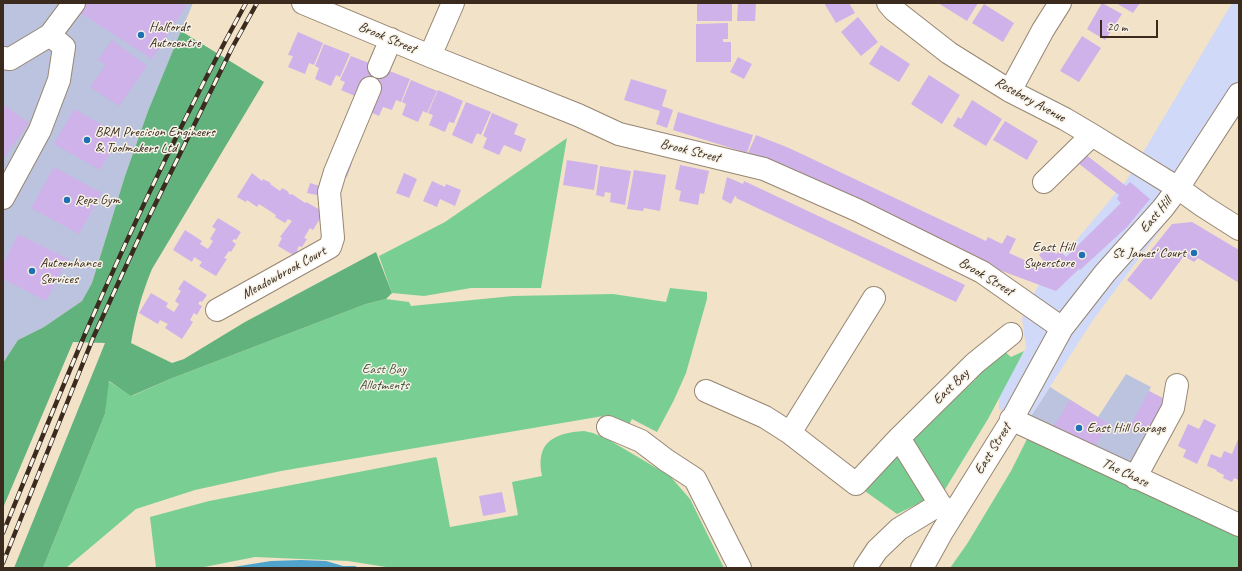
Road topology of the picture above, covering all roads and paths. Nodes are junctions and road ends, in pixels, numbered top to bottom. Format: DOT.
graph roads {
  1 [pos="74,3"];
  2 [pos="453,3"];
  3 [pos="888,3"];
  4 [pos="1060,3"];
  5 [pos="306,5"];
  6 [pos="50,35"];
  7 [pos="391,39"];
  8 [pos="430,56"];
  9 [pos="3,58"];
  10 [pos="379,67"];
  11 [pos="370,88"];
  12 [pos="1010,91"];
  13 [pos="1239,94"];
  14 [pos="1092,135"];
  15 [pos="1044,182"];
  16 [pos="1178,188"];
  17 [pos="3,198"];
  18 [pos="1239,229"];
  19 [pos="874,298"];
  20 [pos="217,310"];
  21 [pos="1062,328"];
  22 [pos="1010,340"];
  23 [pos="1178,385"];
  24 [pos="706,391"];
  25 [pos="1011,419"];
  26 [pos="608,427"];
  27 [pos="790,433"];
  28 [pos="899,438"];
  29 [pos="1135,478"];
  30 [pos="946,510"];
  31 [pos="1239,525"];
  32 [pos="740,568"];
  33 [pos="864,568"];
  34 [pos="922,568"];
  1 -- 6 [label="street"];
  2 -- 8 [label="street"];
  3 -- 12 [label="street, Rosebery Avenue"];
  4 -- 12 [label="street"];
  5 -- 7 [label="street, Brook Street"];
  6 -- 9 [label="street"];
  6 -- 17 [label="street"];
  7 -- 8 [label="street, Brook Street"];
  7 -- 10 [label="street"];
  8 -- 21 [label="street, Brook Street"];
  11 -- 20 [label="street, Meadowbrook Court"];
  12 -- 14 [label="street, Rosebery Avenue"];
  13 -- 16 [label="street, East Hill"];
  14 -- 15 [label="street"];
  14 -- 16 [label="street, Rosebery Avenue"];
  16 -- 18 [label="street, Rosebery Avenue"];
  16 -- 21 [label="street, East Hill"];
  19 -- 27 [label="street"];
  21 -- 25 [label="street, East Street"];
  22 -- 28 [label="street, East Bay"];
  23 -- 29 [label="street"];
  24 -- 27 [label="street"];
  25 -- 29 [label="street, The Chase"];
  25 -- 30 [label="street, East Street"];
  26 -- 32 [label="street"];
  27 -- 28 [label="street, East Bay"];
  28 -- 30 [label="street"];
  29 -- 31 [label="street, The Chase"];
  30 -- 33 [label="street"];
  30 -- 34 [label="street, East Street"];
}
